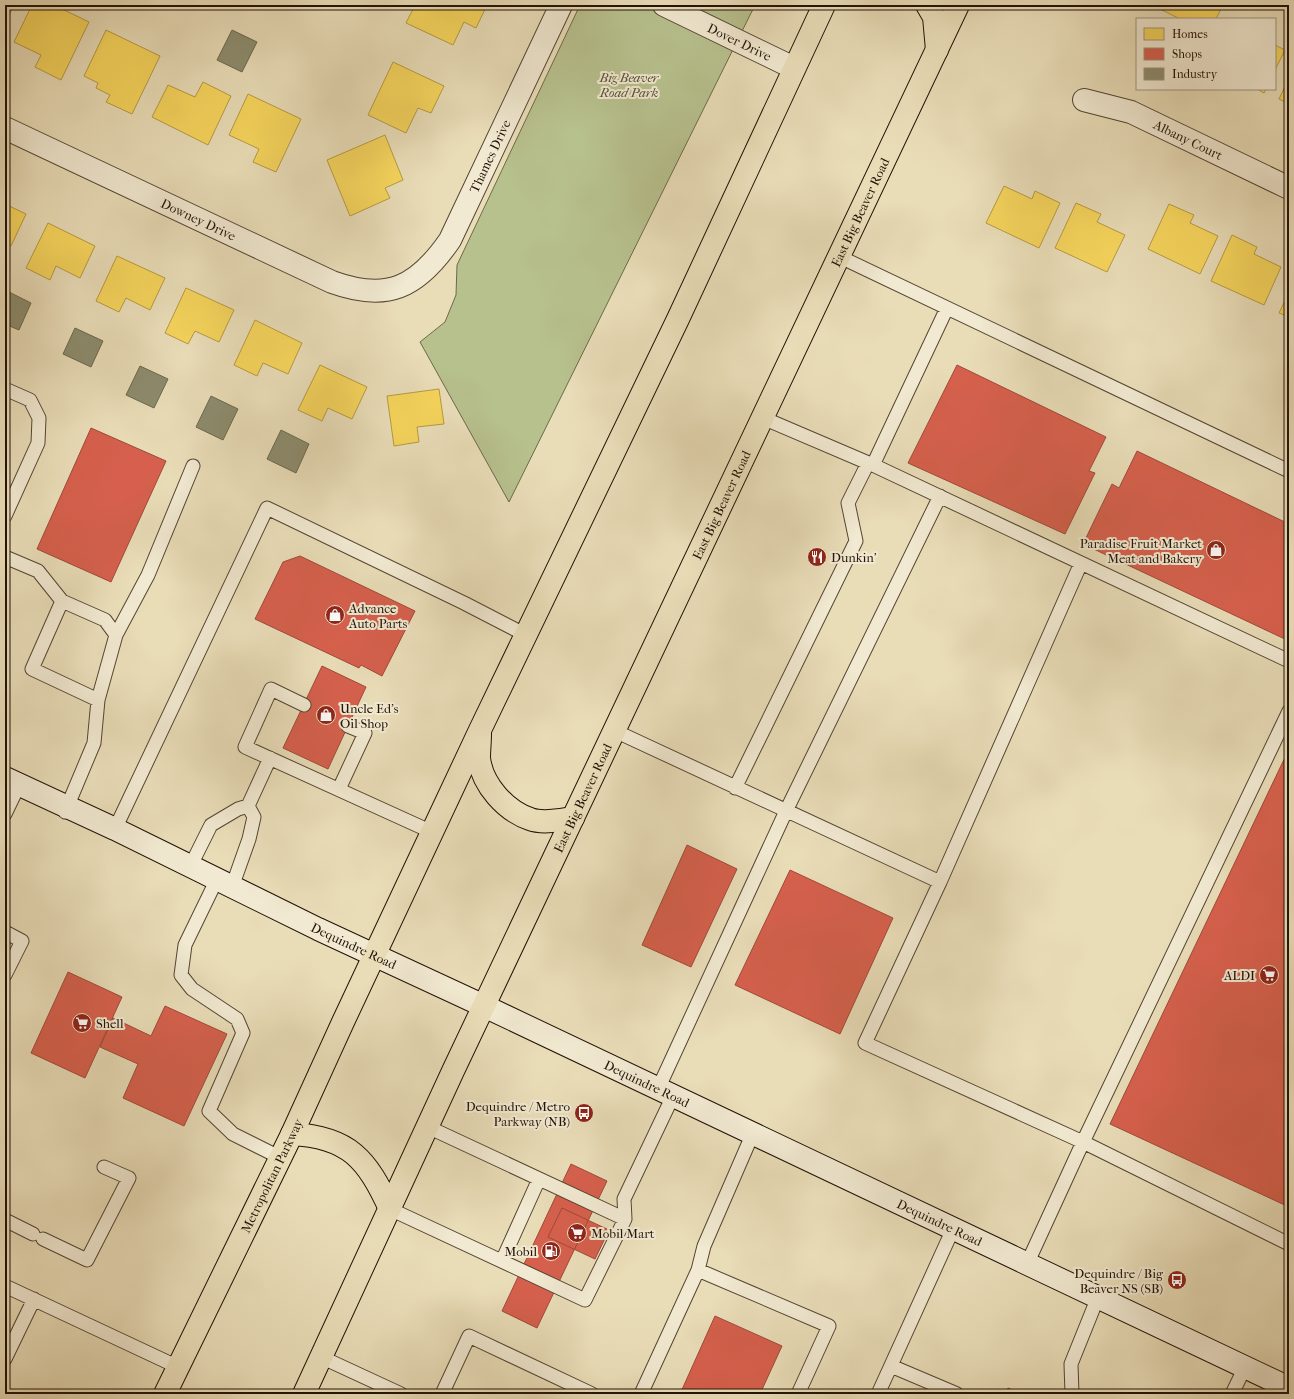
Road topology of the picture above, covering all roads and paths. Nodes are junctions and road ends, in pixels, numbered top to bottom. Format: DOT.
graph roads {
  1 [pos="561,5"];
  2 [pos="664,5"];
  3 [pos="824,5"];
  4 [pos="927,5"];
  5 [pos="958,5"];
  6 [pos="937,50"];
  7 [pos="794,68"];
  8 [pos="1084,100"];
  9 [pos="5,128"];
  10 [pos="1289,188"];
  11 [pos="838,256"];
  12 [pos="396,288"];
  13 [pos="947,308"];
  14 [pos="5,389"];
  15 [pos="763,418"];
  16 [pos="871,464"];
  17 [pos="194,466"];
  18 [pos="1289,471"];
  19 [pos="940,496"];
  20 [pos="5,516"];
  21 [pos="5,557"];
  22 [pos="1081,563"];
  23 [pos="62,601"];
  24 [pos="116,635"];
  25 [pos="526,635"];
  26 [pos="1289,661"];
  27 [pos="98,700"];
  28 [pos="304,705"];
  29 [pos="1289,711"];
  30 [pos="348,726"];
  31 [pos="480,730"];
  32 [pos="615,731"];
  33 [pos="270,758"];
  34 [pos="12,782"];
  35 [pos="736,788"];
  36 [pos="339,789"];
  37 [pos="248,806"];
  38 [pos="786,811"];
  39 [pos="65,812"];
  40 [pos="5,814"];
  41 [pos="573,818"];
  42 [pos="115,830"];
  43 [pos="432,832"];
  44 [pos="190,867"];
  45 [pos="940,882"];
  46 [pos="224,883"];
  47 [pos="5,932"];
  48 [pos="374,956"];
  49 [pos="5,975"];
  50 [pos="484,1006"];
  51 [pos="666,1092"];
  52 [pos="428,1127"];
  53 [pos="753,1133"];
  54 [pos="292,1134"];
  55 [pos="1083,1142"];
  56 [pos="281,1158"];
  57 [pos="104,1167"];
  58 [pos="540,1179"];
  59 [pos="390,1209"];
  60 [pos="625,1219"];
  61 [pos="5,1220"];
  62 [pos="953,1229"];
  63 [pos="1289,1244"];
  64 [pos="502,1261"];
  65 [pos="1027,1264"];
  66 [pos="698,1270"];
  67 [pos="5,1286"];
  68 [pos="1098,1297"];
  69 [pos="34,1299"];
  70 [pos="8,1344"];
  71 [pos="320,1356"];
  72 [pos="5,1360"];
  73 [pos="891,1366"];
  74 [pos="1245,1367"];
  75 [pos="178,1368"];
  76 [pos="1289,1388"];
  77 [pos="165,1394"];
  78 [pos="304,1394"];
  79 [pos="401,1394"];
  80 [pos="442,1394"];
  81 [pos="592,1394"];
  82 [pos="641,1394"];
  83 [pos="798,1394"];
  84 [pos="878,1394"];
  85 [pos="957,1394"];
  86 [pos="1072,1394"];
  87 [pos="1232,1394"];
  1 -- 12 [label="main road, Thames Drive"];
  2 -- 7 [label="main road, Dover Drive"];
  3 -- 7 [label="main road"];
  4 -- 6 [label="main road"];
  5 -- 6 [label="main road, East Big Beaver Road"];
  6 -- 11 [label="main road, East Big Beaver Road"];
  7 -- 25 [label="main road"];
  8 -- 10 [label="main road, Albany Court"];
  9 -- 12 [label="main road, Downey Drive"];
  11 -- 13 [label="lane"];
  11 -- 15 [label="main road, East Big Beaver Road"];
  13 -- 16 [label="lane"];
  13 -- 18 [label="lane"];
  14 -- 20 [label="lane"];
  15 -- 16 [label="lane"];
  15 -- 32 [label="main road, East Big Beaver Road"];
  16 -- 19 [label="lane"];
  16 -- 35 [label="lane"];
  17 -- 24 [label="lane"];
  19 -- 22 [label="lane"];
  19 -- 38 [label="lane"];
  21 -- 23 [label="lane"];
  22 -- 26 [label="lane"];
  22 -- 45 [label="lane"];
  23 -- 24 [label="lane"];
  23 -- 27 [label="lane"];
  24 -- 27 [label="lane"];
  25 -- 31 [label="main road"];
  25 -- 42 [label="lane"];
  27 -- 39 [label="lane"];
  28 -- 33 [label="lane"];
  29 -- 55 [label="lane"];
  30 -- 36 [label="lane"];
  31 -- 41 [label="main road"];
  31 -- 43 [label="main road"];
  32 -- 35 [label="lane"];
  32 -- 41 [label="main road, East Big Beaver Road"];
  33 -- 36 [label="lane"];
  33 -- 37 [label="lane"];
  34 -- 39 [label="main road, Dequindre Road"];
  34 -- 40 [label="lane"];
  35 -- 38 [label="lane"];
  36 -- 43 [label="lane"];
  37 -- 44 [label="lane"];
  37 -- 46 [label="lane"];
  38 -- 45 [label="lane"];
  38 -- 51 [label="lane"];
  39 -- 42 [label="main road, Dequindre Road"];
  41 -- 50 [label="main road, East Big Beaver Road"];
  42 -- 44 [label="main road, Dequindre Road"];
  43 -- 48 [label="main road"];
  44 -- 46 [label="main road, Dequindre Road"];
  45 -- 55 [label="lane"];
  46 -- 48 [label="main road, Dequindre Road"];
  46 -- 56 [label="lane"];
  47 -- 49 [label="lane"];
  48 -- 50 [label="main road, Dequindre Road"];
  48 -- 54 [label="main road, Metropolitan Parkway"];
  50 -- 51 [label="main road, Dequindre Road"];
  50 -- 52 [label="main road"];
  51 -- 53 [label="main road, Dequindre Road"];
  51 -- 60 [label="lane"];
  52 -- 58 [label="lane"];
  52 -- 59 [label="main road"];
  53 -- 62 [label="main road, Dequindre Road"];
  53 -- 66 [label="lane"];
  54 -- 56 [label="main road, Metropolitan Parkway"];
  54 -- 59 [label="main road"];
  55 -- 63 [label="lane"];
  55 -- 65 [label="lane"];
  56 -- 75 [label="main road, Metropolitan Parkway"];
  57 -- 61 [label="lane"];
  58 -- 60 [label="lane"];
  58 -- 64 [label="lane"];
  59 -- 64 [label="lane"];
  59 -- 71 [label="main road"];
  60 -- 64 [label="lane"];
  62 -- 65 [label="main road, Dequindre Road"];
  62 -- 73 [label="lane"];
  65 -- 68 [label="main road, Dequindre Road"];
  66 -- 82 [label="lane"];
  66 -- 83 [label="lane"];
  67 -- 69 [label="lane"];
  68 -- 74 [label="main road, Dequindre Road"];
  68 -- 86 [label="lane"];
  69 -- 70 [label="lane"];
  69 -- 75 [label="lane"];
  70 -- 72 [label="lane"];
  71 -- 78 [label="main road"];
  71 -- 79 [label="lane"];
  73 -- 84 [label="lane"];
  73 -- 85 [label="lane"];
  74 -- 76 [label="main road, Dequindre Road"];
  74 -- 87 [label="lane"];
  75 -- 77 [label="main road, Metropolitan Parkway"];
  80 -- 81 [label="lane"];
}
